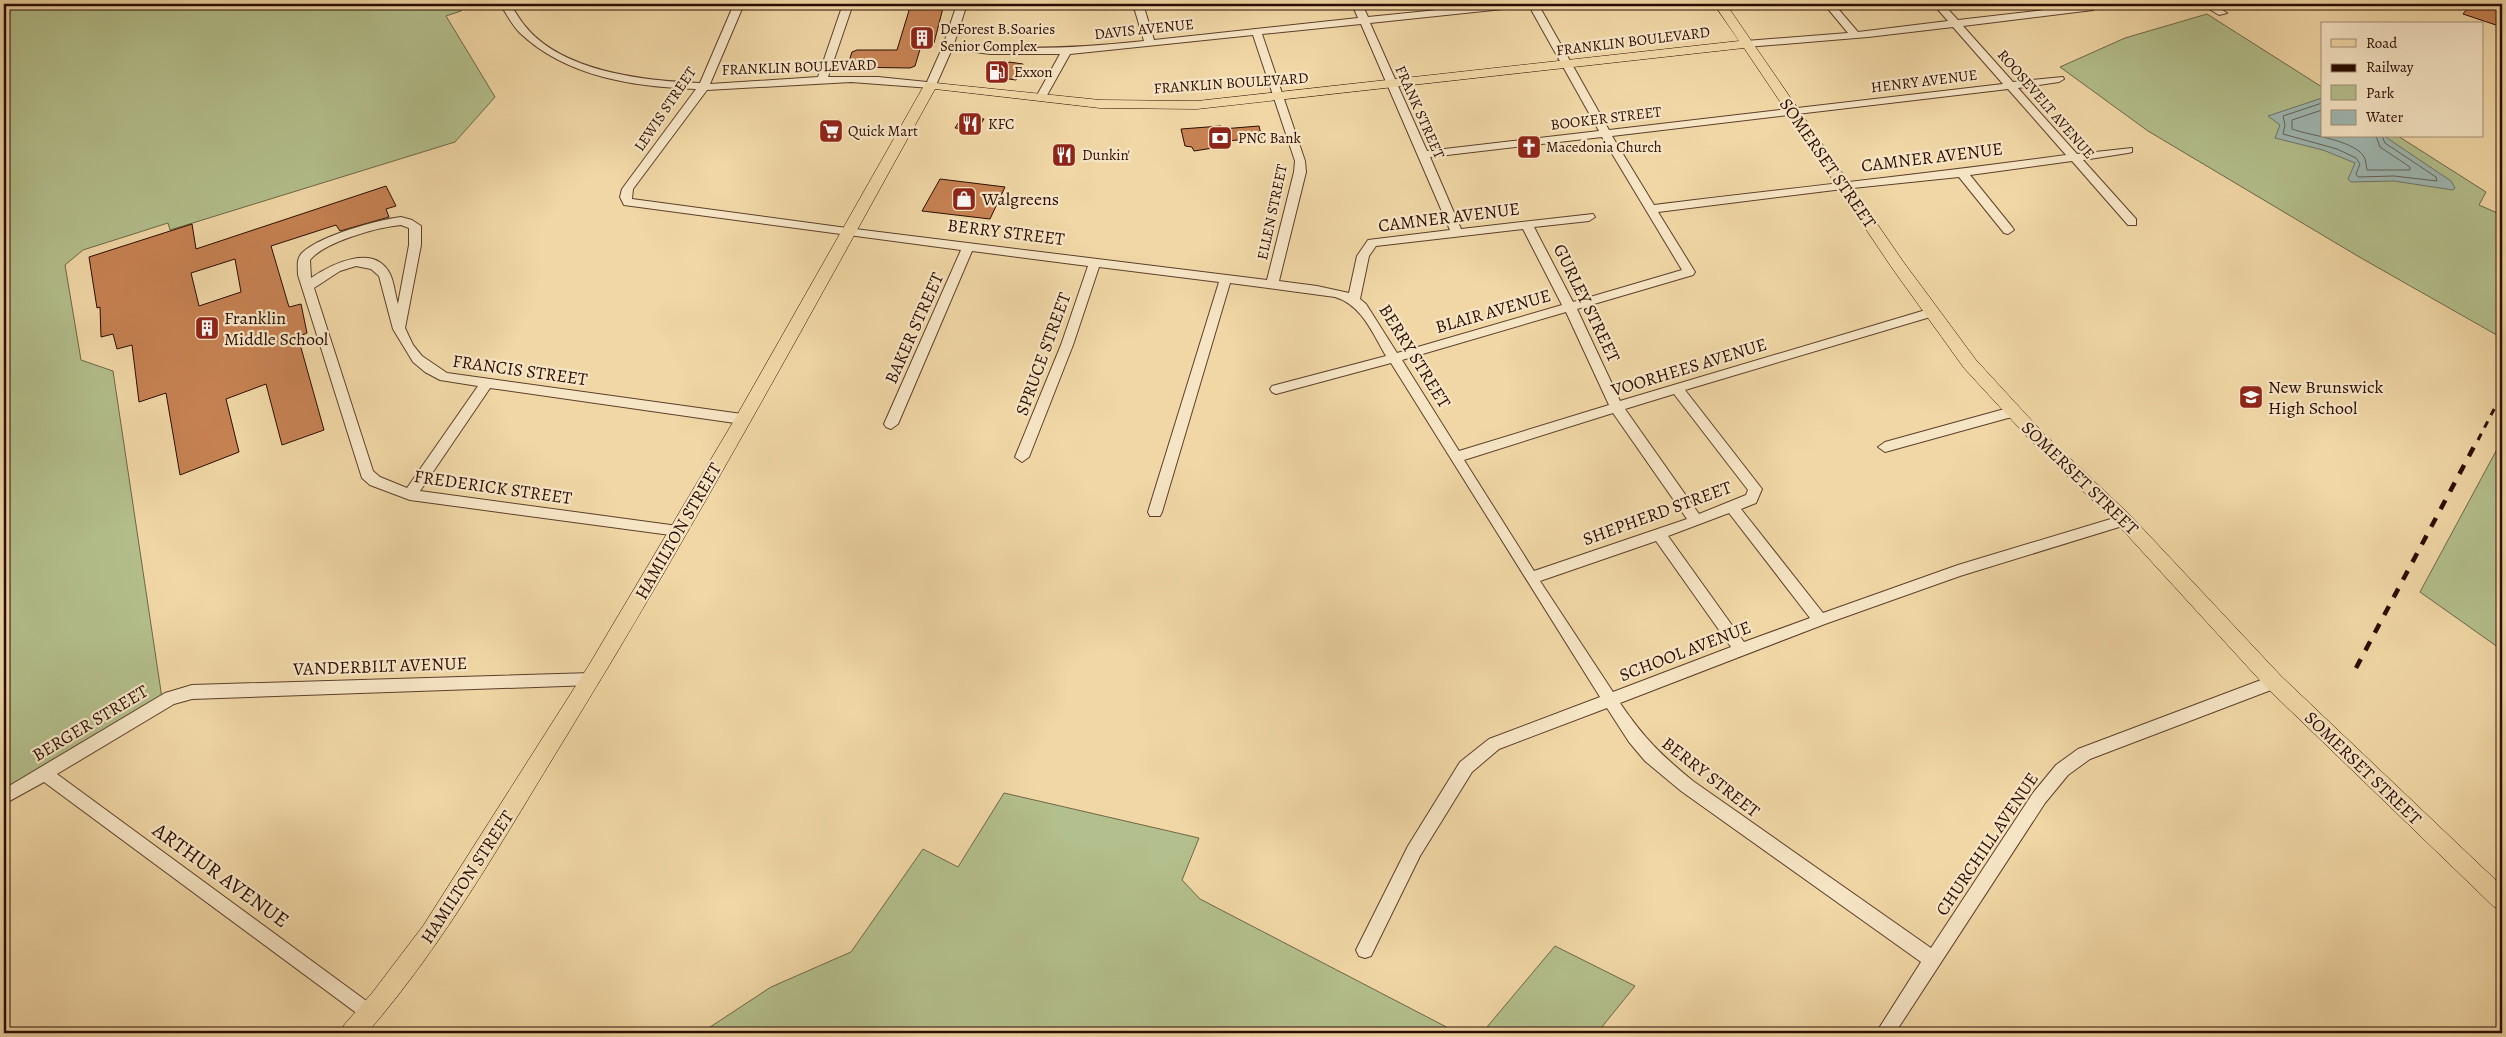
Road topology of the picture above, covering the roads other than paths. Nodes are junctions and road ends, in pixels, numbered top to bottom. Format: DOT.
graph roads {
  1 [pos="505,4"];
  2 [pos="740,4"];
  3 [pos="848,4"];
  4 [pos="962,4"];
  5 [pos="1138,4"];
  6 [pos="1357,4"];
  7 [pos="1522,4"];
  8 [pos="1534,4"];
  9 [pos="1720,4"];
  10 [pos="1829,4"];
  11 [pos="1938,4"];
  12 [pos="2091,4"];
  13 [pos="2206,4"];
  14 [pos="2222,14"];
  15 [pos="1365,22"];
  16 [pos="1953,22"];
  17 [pos="1258,33"];
  18 [pos="1855,35"];
  19 [pos="1150,44"];
  20 [pos="1746,44"];
  21 [pos="948,46"];
  22 [pos="1066,52"];
  23 [pos="1568,65"];
  24 [pos="2059,79"];
  25 [pos="822,80"];
  26 [pos="1392,84"];
  27 [pos="931,85"];
  28 [pos="2010,85"];
  29 [pos="704,86"];
  30 [pos="1041,97"];
  31 [pos="1280,98"];
  32 [pos="1792,111"];
  33 [pos="1606,134"];
  34 [pos="2128,150"];
  35 [pos="1422,155"];
  36 [pos="2072,157"];
  37 [pos="1962,173"];
  38 [pos="1843,185"];
  39 [pos="628,202"];
  40 [pos="1651,209"];
  41 [pos="1590,217"];
  42 [pos="2132,222"];
  43 [pos="1527,225"];
  44 [pos="2008,230"];
  45 [pos="847,232"];
  46 [pos="1457,232"];
  47 [pos="969,246"];
  48 [pos="1095,262"];
  49 [pos="1226,278"];
  50 [pos="1272,284"];
  51 [pos="308,286"];
  52 [pos="1354,300"];
  53 [pos="1570,308"];
  54 [pos="1933,312"];
  55 [pos="400,329"];
  56 [pos="1394,358"];
  57 [pos="486,384"];
  58 [pos="1677,388"];
  59 [pos="1276,389"];
  60 [pos="1617,408"];
  61 [pos="2016,415"];
  62 [pos="742,419"];
  63 [pos="891,424"];
  64 [pos="1885,447"];
  65 [pos="1022,458"];
  66 [pos="1456,458"];
  67 [pos="410,495"];
  68 [pos="1732,507"];
  69 [pos="1155,512"];
  70 [pos="2124,520"];
  71 [pos="1696,521"];
  72 [pos="678,531"];
  73 [pos="1658,533"];
  74 [pos="1531,578"];
  75 [pos="1820,620"];
  76 [pos="1741,650"];
  77 [pos="592,679"];
  78 [pos="2274,682"];
  79 [pos="170,698"];
  80 [pos="1609,700"];
  81 [pos="44,773"];
  82 [pos="4,797"];
  83 [pos="2502,900"];
  84 [pos="1365,950"];
  85 [pos="1934,961"];
  86 [pos="370,1014"];
  87 [pos="352,1033"];
  88 [pos="1885,1033"];
  1 -- 29 [label="street, FRANKLIN BOULEVARD"];
  2 -- 29 [label="street, LEWIS STREET"];
  3 -- 25 [label="street"];
  4 -- 21 [label="street, HAMILTON STREET"];
  5 -- 19 [label="street"];
  6 -- 15 [label="street, FRANK STREET"];
  7 -- 15 [label="street, DAVIS AVENUE"];
  8 -- 23 [label="street"];
  9 -- 20 [label="main road, SOMERSET STREET"];
  10 -- 18 [label="street"];
  11 -- 16 [label="street, ROOSEVELT AVENUE"];
  12 -- 16 [label="street"];
  13 -- 14 [label="street"];
  15 -- 17 [label="street, DAVIS AVENUE"];
  15 -- 26 [label="street, FRANK STREET"];
  16 -- 18 [label="street"];
  16 -- 28 [label="street, ROOSEVELT AVENUE"];
  17 -- 19 [label="street, DAVIS AVENUE"];
  17 -- 31 [label="street, ELLEN STREET"];
  18 -- 20 [label="street"];
  19 -- 22 [label="street, DAVIS AVENUE"];
  20 -- 23 [label="main road, FRANKLIN BOULEVARD"];
  20 -- 32 [label="main road, SOMERSET STREET"];
  21 -- 22 [label="street, DAVIS AVENUE"];
  21 -- 27 [label="street, HAMILTON STREET"];
  22 -- 30 [label="street"];
  23 -- 26 [label="main road, FRANKLIN BOULEVARD"];
  23 -- 33 [label="street"];
  24 -- 28 [label="street, HENRY AVENUE"];
  25 -- 27 [label="street, FRANKLIN BOULEVARD"];
  25 -- 29 [label="street, FRANKLIN BOULEVARD"];
  26 -- 31 [label="main road, FRANKLIN BOULEVARD"];
  26 -- 35 [label="street, FRANK STREET"];
  27 -- 30 [label="main road, FRANKLIN BOULEVARD"];
  27 -- 45 [label="main road, HAMILTON STREET"];
  28 -- 32 [label="street, HENRY AVENUE"];
  28 -- 36 [label="street, ROOSEVELT AVENUE"];
  29 -- 39 [label="street, LEWIS STREET"];
  30 -- 31 [label="main road, FRANKLIN BOULEVARD"];
  31 -- 50 [label="street, ELLEN STREET"];
  32 -- 33 [label="street, BOOKER STREET"];
  32 -- 38 [label="main road, SOMERSET STREET"];
  33 -- 35 [label="street, BOOKER STREET"];
  33 -- 40 [label="street"];
  34 -- 36 [label="street, CAMNER AVENUE"];
  35 -- 46 [label="street, FRANK STREET"];
  36 -- 37 [label="street, CAMNER AVENUE"];
  36 -- 42 [label="street, ROOSEVELT AVENUE"];
  37 -- 38 [label="street, CAMNER AVENUE"];
  37 -- 44 [label="street"];
  38 -- 40 [label="street, CAMNER AVENUE"];
  38 -- 54 [label="main road, SOMERSET STREET"];
  39 -- 45 [label="street, BERRY STREET"];
  40 -- 53 [label="street, BLAIR AVENUE"];
  41 -- 43 [label="street, CAMNER AVENUE"];
  43 -- 46 [label="street, CAMNER AVENUE"];
  43 -- 53 [label="street, GURLEY STREET"];
  45 -- 47 [label="street, BERRY STREET"];
  45 -- 62 [label="main road, HAMILTON STREET"];
  46 -- 52 [label="street, CAMNER AVENUE"];
  47 -- 48 [label="street, BERRY STREET"];
  47 -- 63 [label="street, BAKER STREET"];
  48 -- 49 [label="street, BERRY STREET"];
  48 -- 65 [label="street, SPRUCE STREET"];
  49 -- 50 [label="street, BERRY STREET"];
  49 -- 69 [label="street"];
  50 -- 52 [label="street, BERRY STREET"];
  51 -- 55 [label="street, FRANCIS STREET"];
  51 -- 55 [label="street, FREDERICK STREET"];
  51 -- 67 [label="street, FREDERICK STREET"];
  52 -- 56 [label="street, BERRY STREET"];
  53 -- 56 [label="street, BLAIR AVENUE"];
  53 -- 60 [label="street, GURLEY STREET"];
  54 -- 58 [label="street, VOORHEES AVENUE"];
  54 -- 61 [label="main road, SOMERSET STREET"];
  55 -- 57 [label="street, FRANCIS STREET"];
  56 -- 59 [label="street, BLAIR AVENUE"];
  56 -- 66 [label="street, BERRY STREET"];
  57 -- 62 [label="street, FRANCIS STREET"];
  57 -- 67 [label="street"];
  58 -- 60 [label="street, VOORHEES AVENUE"];
  58 -- 68 [label="street, SHEPHERD STREET"];
  60 -- 66 [label="street, VOORHEES AVENUE"];
  60 -- 71 [label="street, GURLEY STREET"];
  61 -- 64 [label="street"];
  61 -- 70 [label="main road, SOMERSET STREET"];
  62 -- 72 [label="main road, HAMILTON STREET"];
  66 -- 74 [label="street, BERRY STREET"];
  67 -- 72 [label="street, FREDERICK STREET"];
  68 -- 71 [label="street, SHEPHERD STREET"];
  68 -- 75 [label="street"];
  70 -- 75 [label="street, SCHOOL AVENUE"];
  70 -- 78 [label="main road, SOMERSET STREET"];
  71 -- 73 [label="street, SHEPHERD STREET"];
  72 -- 77 [label="main road, HAMILTON STREET"];
  73 -- 74 [label="street, SHEPHERD STREET"];
  73 -- 76 [label="street"];
  74 -- 80 [label="street, BERRY STREET"];
  75 -- 76 [label="street, SCHOOL AVENUE"];
  76 -- 80 [label="street, SCHOOL AVENUE"];
  77 -- 79 [label="street, VANDERBILT AVENUE"];
  77 -- 86 [label="main road, HAMILTON STREET"];
  78 -- 83 [label="main road, SOMERSET STREET"];
  78 -- 85 [label="street, CHURCHILL AVENUE"];
  79 -- 81 [label="street, BERGER STREET"];
  80 -- 84 [label="street, SCHOOL AVENUE"];
  80 -- 85 [label="street, BERRY STREET"];
  81 -- 82 [label="street, BERGER STREET"];
  81 -- 86 [label="street, ARTHUR AVENUE"];
  85 -- 88 [label="street, CHURCHILL AVENUE"];
  86 -- 87 [label="main road, HAMILTON STREET"];
}
